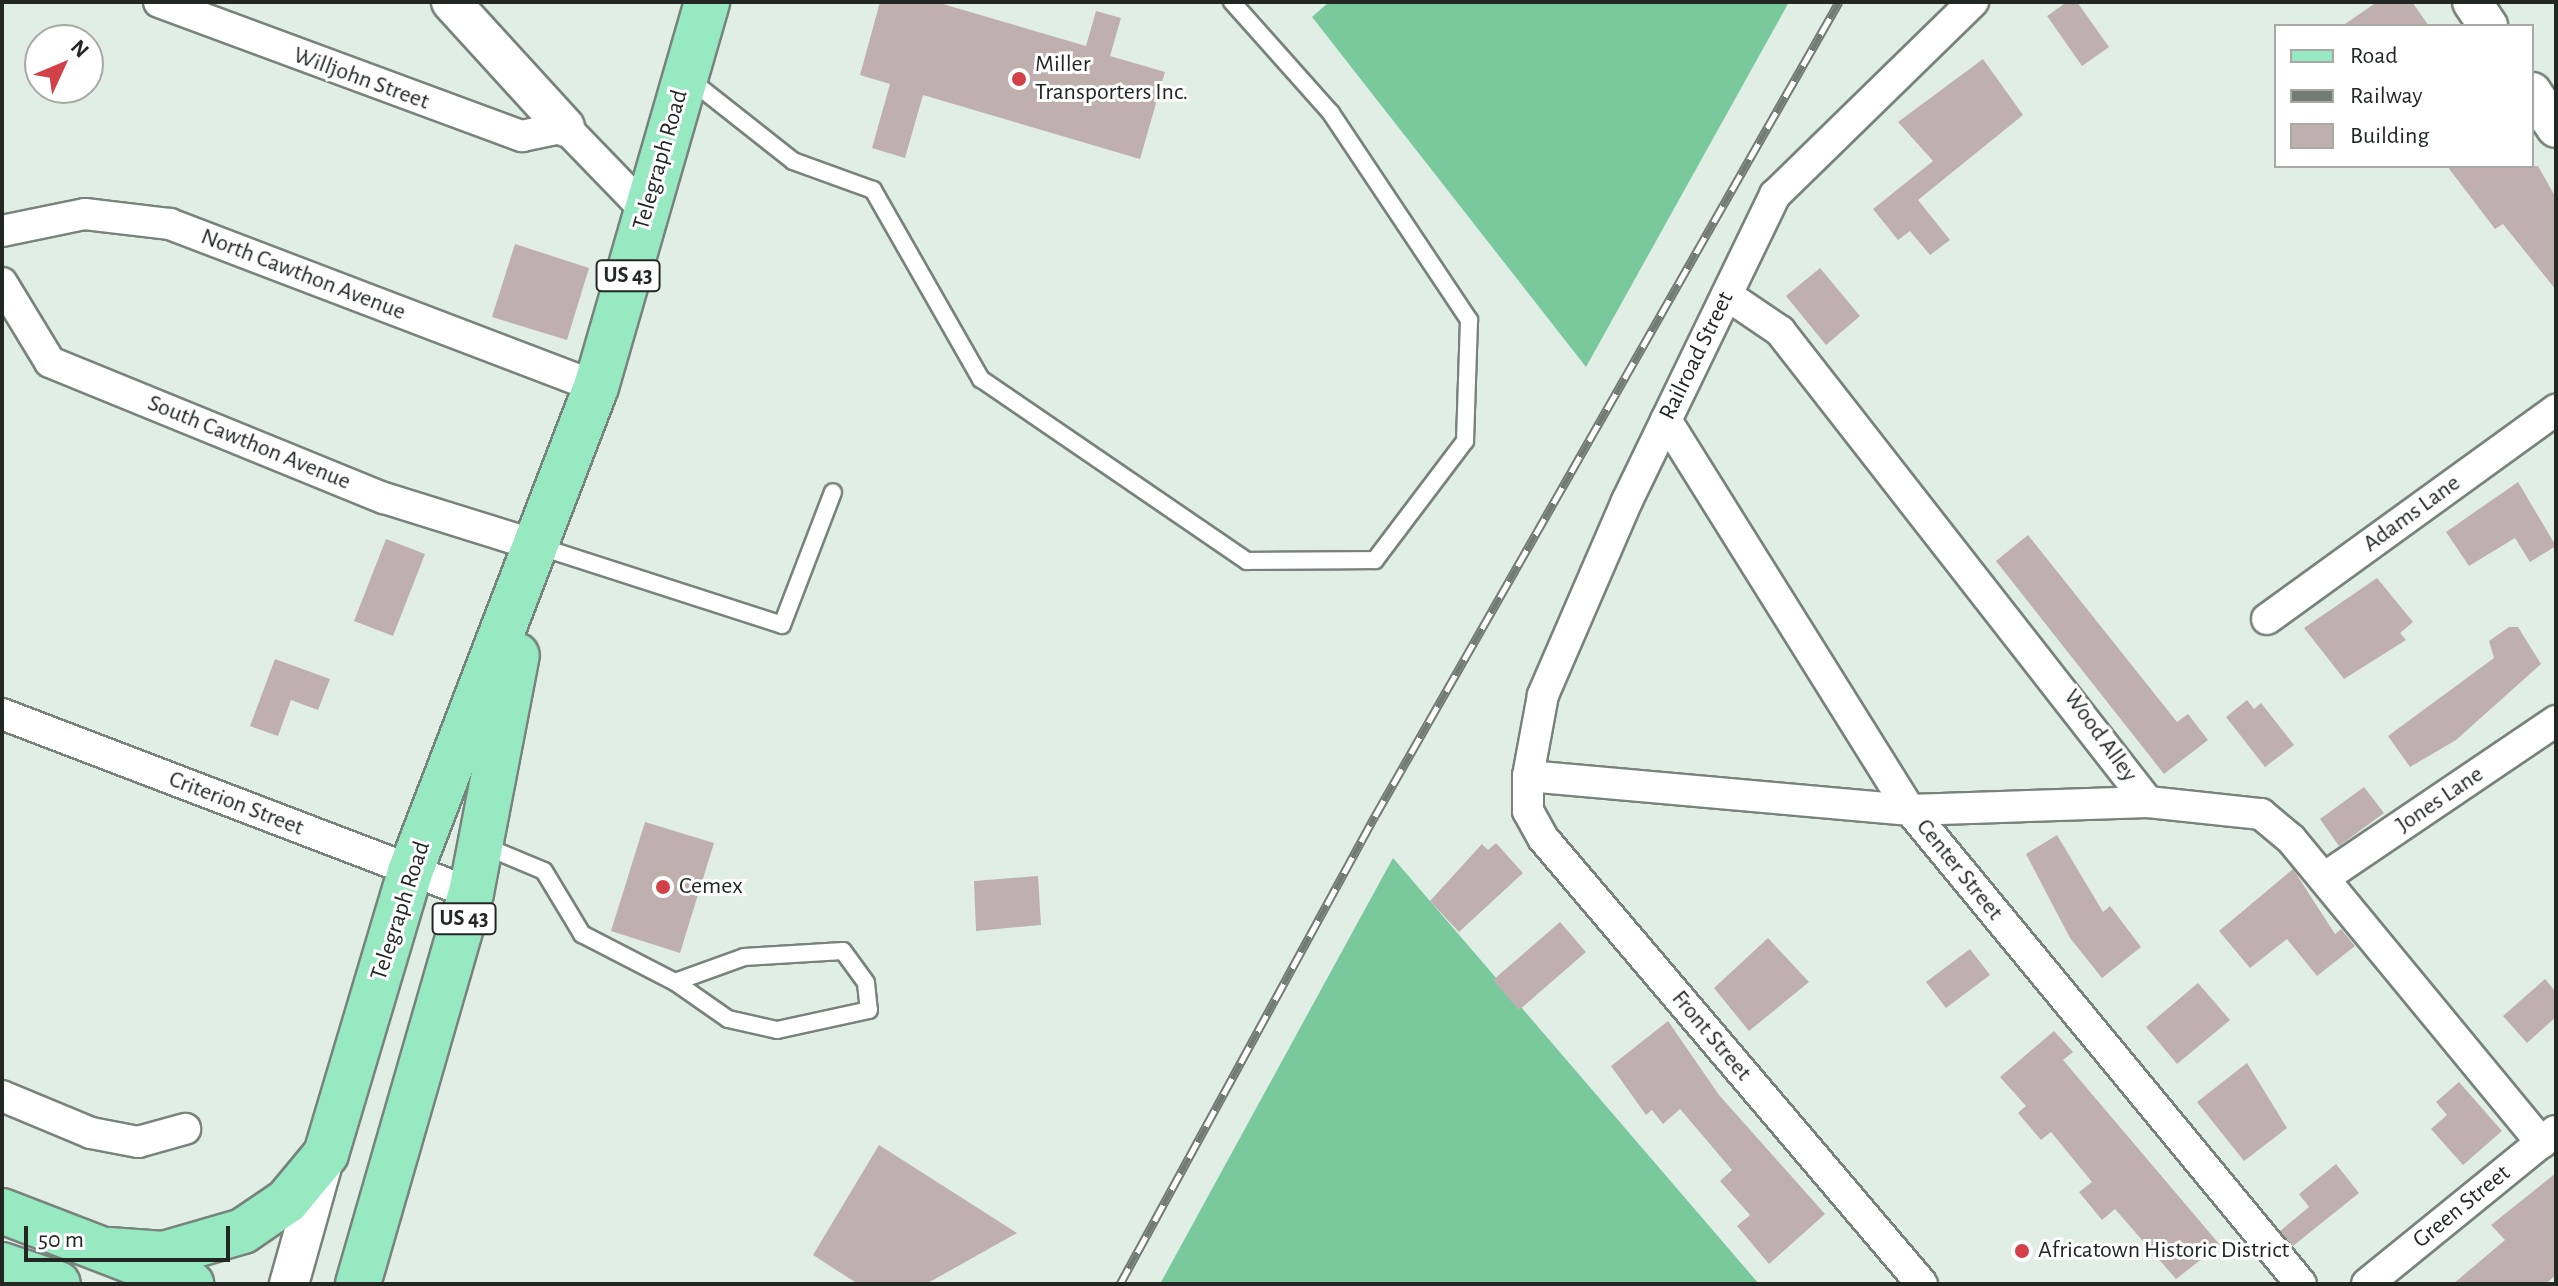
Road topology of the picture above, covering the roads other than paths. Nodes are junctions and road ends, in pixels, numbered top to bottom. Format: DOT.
graph roads {
  1 [pos="159,2"];
  2 [pos="451,2"];
  3 [pos="707,2"];
  4 [pos="1232,2"];
  5 [pos="1973,2"];
  6 [pos="2472,2"];
  7 [pos="2487,24"];
  8 [pos="686,76"];
  9 [pos="2534,95"];
  10 [pos="565,127"];
  11 [pos="2556,128"];
  12 [pos="646,211"];
  13 [pos="2,231"];
  14 [pos="2,283"];
  15 [pos="1727,295"];
  16 [pos="596,387"];
  17 [pos="2556,410"];
  18 [pos="1666,420"];
  19 [pos="833,492"];
  20 [pos="538,546"];
  21 [pos="2267,619"];
  22 [pos="2,714"];
  23 [pos="2556,721"];
  24 [pos="1528,776"];
  25 [pos="2148,802"];
  26 [pos="1910,810"];
  27 [pos="480,844"];
  28 [pos="410,872"];
  29 [pos="2324,878"];
  30 [pos="471,893"];
  31 [pos="675,982"];
  32 [pos="2,1096"];
  33 [pos="185,1129"];
  34 [pos="2549,1136"];
  35 [pos="326,1154"];
  36 [pos="2,1211"];
  37 [pos="109,1250"];
  38 [pos="2,1265"];
  39 [pos="58,1284"];
  40 [pos="191,1284"];
  41 [pos="289,1284"];
  42 [pos="358,1284"];
  43 [pos="1922,1284"];
  44 [pos="2301,1284"];
  45 [pos="2367,1284"];
  1 -- 10 [label="street, Willjohn Street"];
  2 -- 10 [label="street"];
  3 -- 8 [label="main road, Telegraph Road / US 43"];
  4 -- 8 [label="lane"];
  5 -- 15 [label="street, Railroad Street"];
  6 -- 7 [label="street"];
  8 -- 12 [label="main road, Telegraph Road / US 43"];
  9 -- 11 [label="street"];
  10 -- 12 [label="street"];
  12 -- 16 [label="main road, Telegraph Road / US 43"];
  13 -- 16 [label="street, North Cawthon Avenue"];
  14 -- 20 [label="street, South Cawthon Avenue"];
  15 -- 18 [label="street, Railroad Street"];
  15 -- 25 [label="street, Wood Alley"];
  16 -- 20 [label="main road, Telegraph Road / US 43"];
  17 -- 21 [label="street, Adams Lane"];
  18 -- 24 [label="street, Railroad Street"];
  18 -- 26 [label="street, Center Street"];
  19 -- 20 [label="lane"];
  20 -- 27 [label="main road, Telegraph Road / US 43"];
  20 -- 28 [label="main road, Telegraph Road / US 43"];
  22 -- 28 [label="street, Criterion Street"];
  23 -- 29 [label="street, Jones Lane"];
  24 -- 26 [label="street"];
  24 -- 43 [label="street, Front Street"];
  25 -- 26 [label="street"];
  25 -- 29 [label="street, Wood Alley"];
  26 -- 44 [label="street, Center Street"];
  27 -- 30 [label="main road, Telegraph Road / US 43"];
  27 -- 31 [label="lane"];
  28 -- 30 [label="street, Criterion Street"];
  28 -- 35 [label="main road, Telegraph Road / US 43"];
  29 -- 34 [label="street, Wood Alley"];
  30 -- 42 [label="main road, Telegraph Road / US 43"];
  31 -- 31 [label="lane"];
  32 -- 33 [label="street"];
  34 -- 45 [label="street, Green Street"];
  35 -- 37 [label="main road"];
  35 -- 41 [label="street, Telegraph Road"];
  36 -- 37 [label="main road"];
  37 -- 40 [label="main road"];
  38 -- 39 [label="main road"];
}
